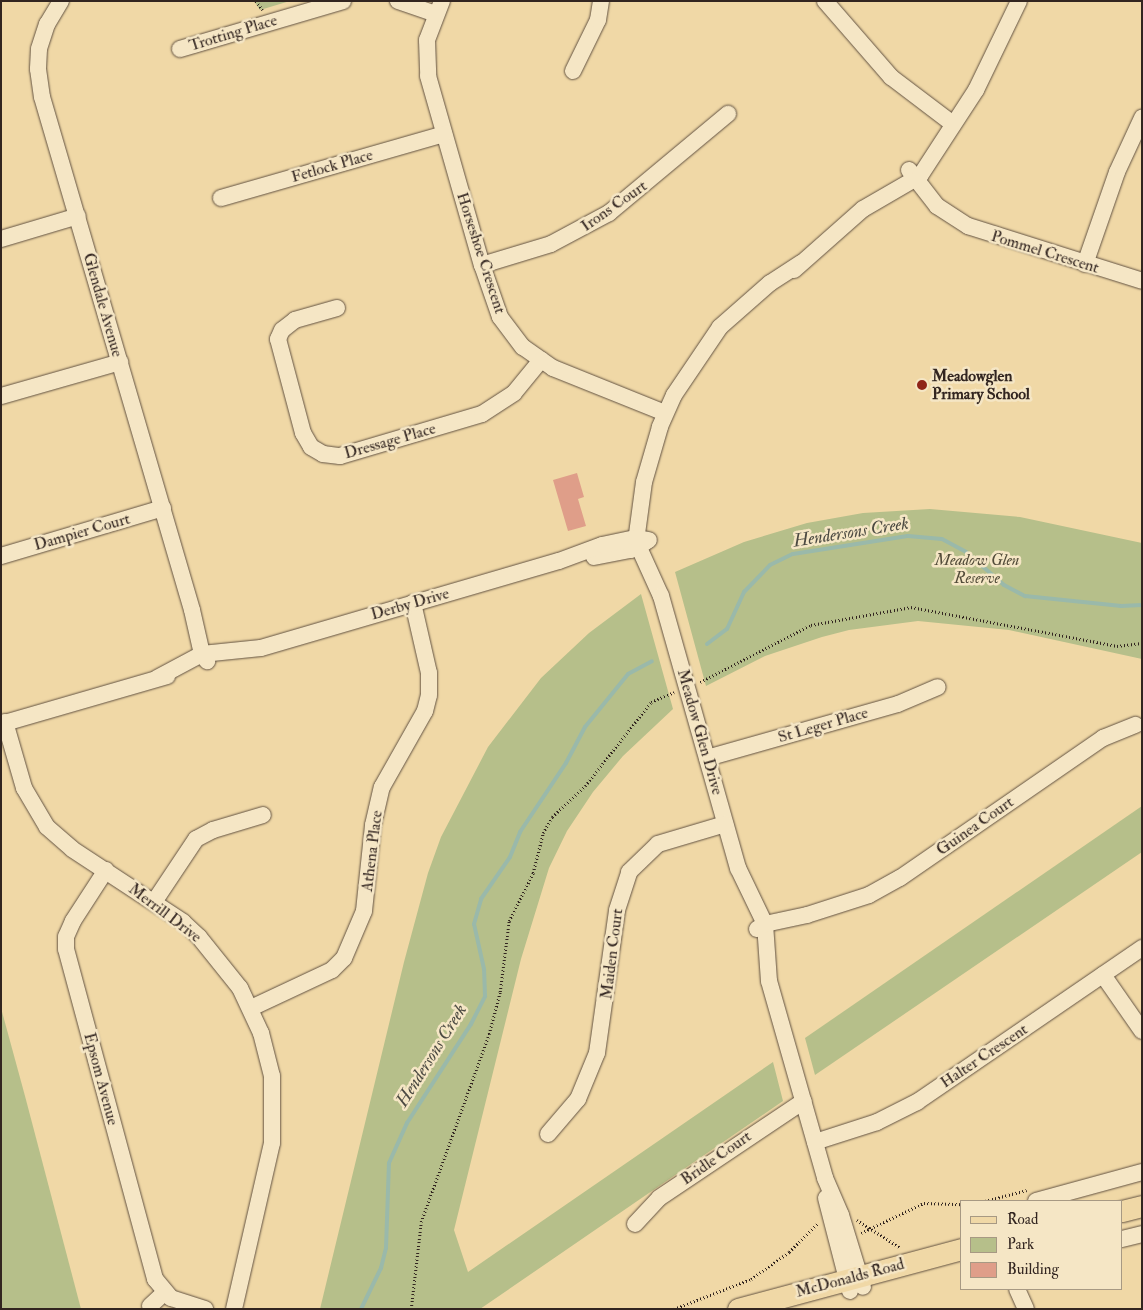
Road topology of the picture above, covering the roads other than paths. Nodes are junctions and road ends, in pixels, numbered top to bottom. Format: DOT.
graph roads {
  1 [pos="61,1"];
  2 [pos="343,1"];
  3 [pos="398,1"];
  4 [pos="601,1"];
  5 [pos="824,1"];
  6 [pos="1019,1"];
  7 [pos="439,8"];
  8 [pos="180,49"];
  9 [pos="573,71"];
  10 [pos="728,114"];
  11 [pos="1142,118"];
  12 [pos="952,124"];
  13 [pos="444,134"];
  14 [pos="915,175"];
  15 [pos="221,198"];
  16 [pos="78,216"];
  17 [pos="1,239"];
  18 [pos="1085,264"];
  19 [pos="482,265"];
  20 [pos="1142,281"];
  21 [pos="337,308"];
  22 [pos="541,360"];
  23 [pos="120,362"];
  24 [pos="1,396"];
  25 [pos="665,414"];
  26 [pos="163,508"];
  27 [pos="641,542"];
  28 [pos="1,556"];
  29 [pos="409,605"];
  30 [pos="206,656"];
  31 [pos="938,687"];
  32 [pos="3,723"];
  33 [pos="1136,725"];
  34 [pos="707,758"];
  35 [pos="263,815"];
  36 [pos="725,824"];
  37 [pos="106,870"];
  38 [pos="154,902"];
  39 [pos="763,928"];
  40 [pos="1142,948"];
  41 [pos="1103,975"];
  42 [pos="251,1008"];
  43 [pos="1142,1031"];
  44 [pos="804,1101"];
  45 [pos="548,1134"];
  46 [pos="815,1142"];
  47 [pos="1142,1172"];
  48 [pos="825,1178"];
  49 [pos="1040,1200"];
  50 [pos="1142,1206"];
  51 [pos="1123,1211"];
  52 [pos="635,1224"];
  53 [pos="1142,1234"];
  54 [pos="1123,1239"];
  55 [pos="960,1249"];
  56 [pos="960,1259"];
  57 [pos="855,1283"];
  58 [pos="1017,1290"];
  59 [pos="164,1293"];
  60 [pos="783,1305"];
  61 [pos="150,1306"];
  62 [pos="205,1309"];
  63 [pos="234,1309"];
  64 [pos="738,1309"];
  65 [pos="1026,1309"];
  1 -- 16 [label="street, Glendale Avenue"];
  2 -- 8 [label="street, Trotting Place"];
  3 -- 7 [label="street"];
  4 -- 9 [label="street"];
  5 -- 12 [label="street"];
  6 -- 12 [label="street, Meadow Glen Drive"];
  7 -- 13 [label="street, Horseshoe Crescent"];
  10 -- 19 [label="street, Irons Court"];
  11 -- 18 [label="street"];
  12 -- 14 [label="street, Meadow Glen Drive"];
  13 -- 15 [label="street, Fetlock Place"];
  13 -- 19 [label="street, Horseshoe Crescent"];
  14 -- 18 [label="street, Pommel Crescent"];
  14 -- 25 [label="street, Meadow Glen Drive"];
  16 -- 17 [label="street"];
  16 -- 23 [label="street, Glendale Avenue"];
  18 -- 20 [label="street, Pommel Crescent"];
  19 -- 22 [label="street, Horseshoe Crescent"];
  21 -- 22 [label="street, Dressage Place"];
  22 -- 25 [label="street, Horseshoe Crescent"];
  23 -- 24 [label="street"];
  23 -- 26 [label="street, Glendale Avenue"];
  25 -- 27 [label="street, Meadow Glen Drive"];
  26 -- 28 [label="street, Dampier Court"];
  26 -- 30 [label="street, Glendale Avenue"];
  27 -- 29 [label="street, Derby Drive"];
  27 -- 34 [label="street, Meadow Glen Drive"];
  29 -- 30 [label="street, Derby Drive"];
  29 -- 42 [label="street, Athena Place"];
  30 -- 32 [label="street, Derby Drive"];
  31 -- 34 [label="street, St Leger Place"];
  32 -- 37 [label="street, Merrill Drive"];
  33 -- 39 [label="street, Guinea Court"];
  34 -- 36 [label="street, Meadow Glen Drive"];
  35 -- 38 [label="street"];
  36 -- 39 [label="street, Meadow Glen Drive"];
  36 -- 45 [label="street, Maiden Court"];
  37 -- 38 [label="street, Merrill Drive"];
  37 -- 59 [label="street, Epsom Avenue"];
  38 -- 42 [label="street, Merrill Drive"];
  39 -- 44 [label="street, Meadow Glen Drive"];
  40 -- 41 [label="street, Halter Crescent"];
  41 -- 43 [label="street"];
  41 -- 46 [label="street, Halter Crescent"];
  42 -- 63 [label="street, Merrill Drive"];
  44 -- 46 [label="street, Meadow Glen Drive"];
  44 -- 52 [label="street, Bridle Court"];
  46 -- 48 [label="street, Meadow Glen Drive"];
  47 -- 49 [label="street"];
  48 -- 57 [label="street, Meadow Glen Drive"];
  48 -- 57 [label="street, Meadow Glen Drive"];
  50 -- 51 [label="main road"];
  53 -- 54 [label="street"];
  55 -- 57 [label="main road, McDonalds Road"];
  56 -- 57 [label="main road, McDonalds Road"];
  57 -- 60 [label="main road, McDonalds Road"];
  58 -- 65 [label="street"];
  59 -- 61 [label="street"];
  59 -- 62 [label="street"];
  60 -- 64 [label="main road, McDonalds Road"];
}
